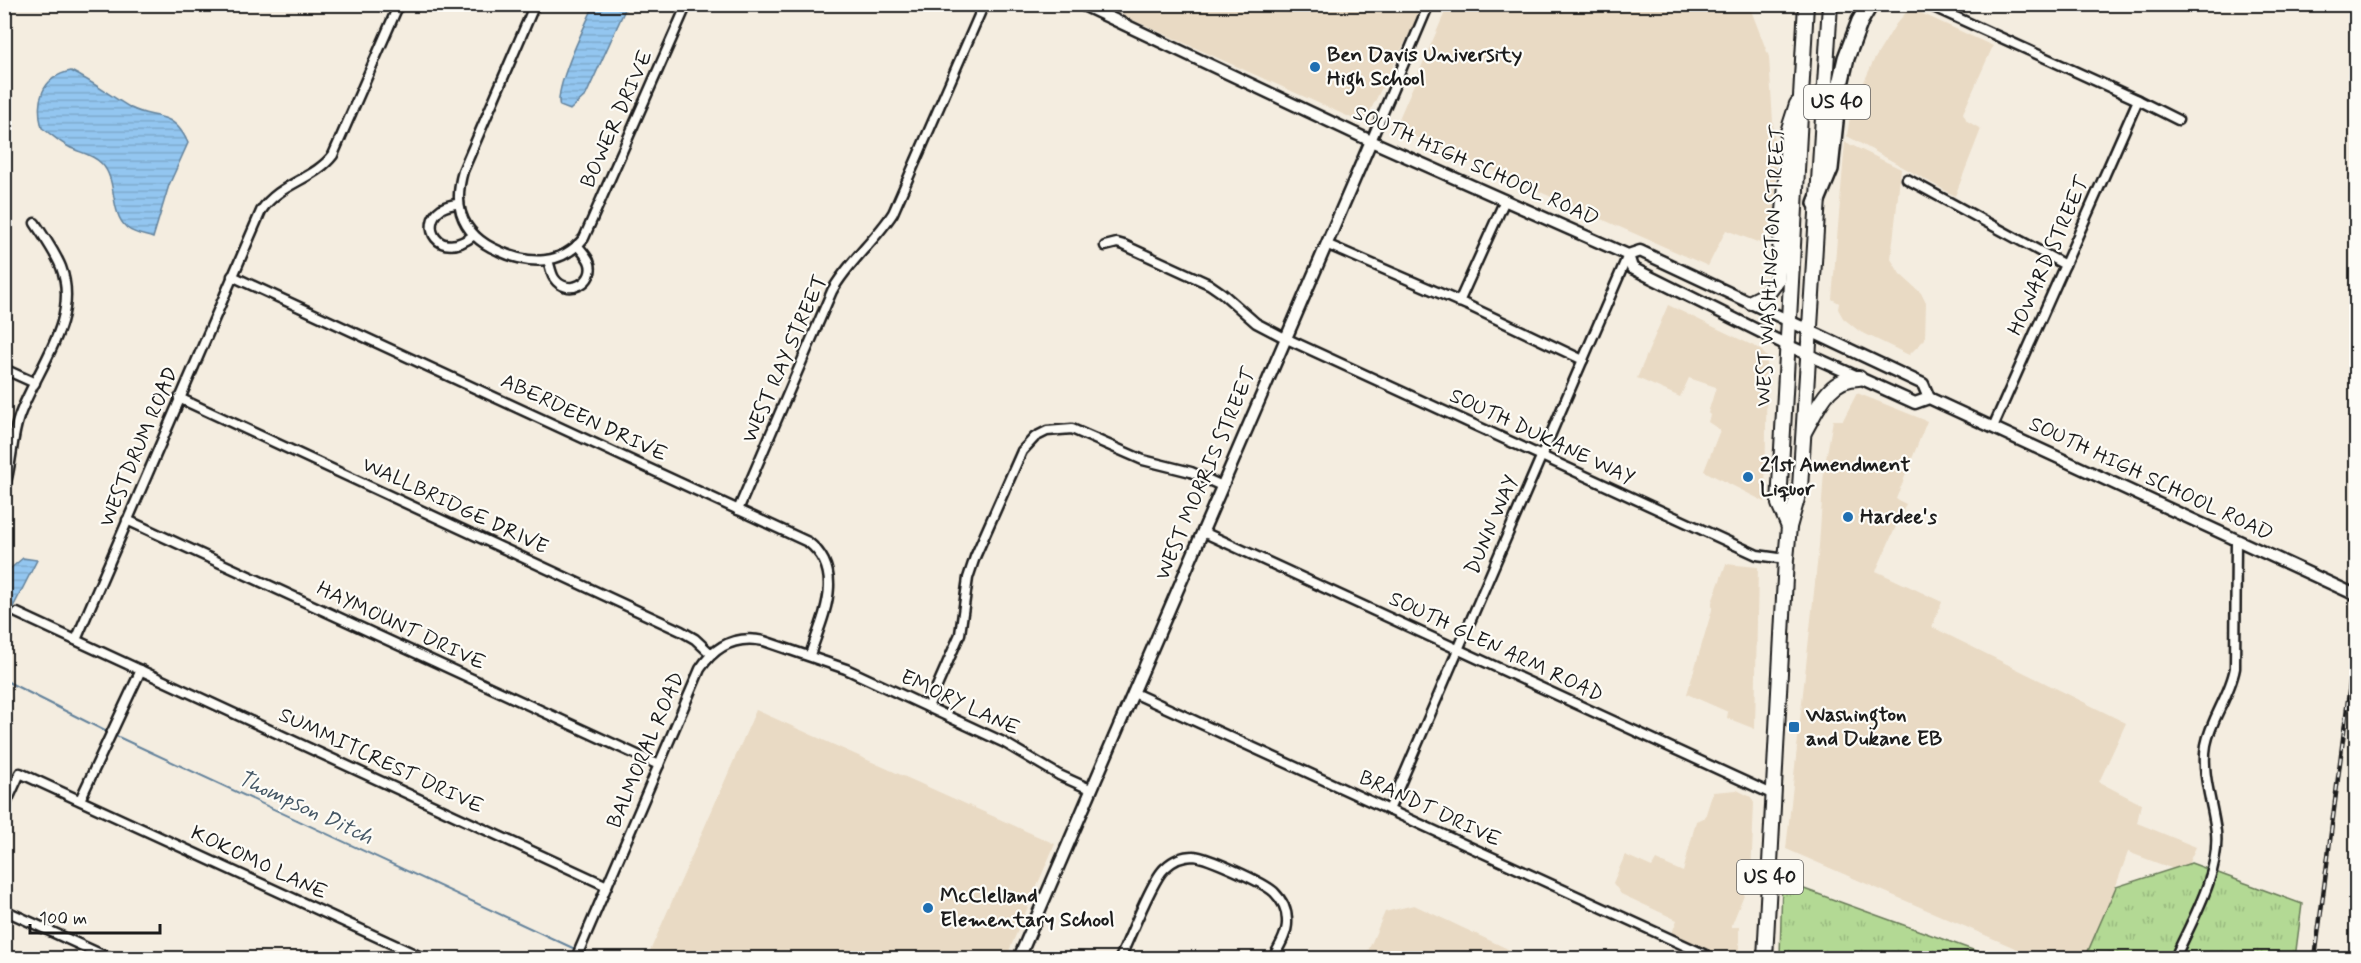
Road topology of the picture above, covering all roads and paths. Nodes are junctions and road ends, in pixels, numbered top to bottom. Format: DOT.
graph roads {
  1 [pos="399,4"];
  2 [pos="535,4"];
  3 [pos="687,4"];
  4 [pos="984,4"];
  5 [pos="1081,4"];
  6 [pos="1429,4"];
  7 [pos="1806,4"];
  8 [pos="1830,4"];
  9 [pos="1870,4"];
  10 [pos="1927,4"];
  11 [pos="1803,85"];
  12 [pos="2138,100"];
  13 [pos="2178,120"];
  14 [pos="1371,141"];
  15 [pos="1907,179"];
  16 [pos="1505,200"];
  17 [pos="459,203"];
  18 [pos="1816,203"];
  19 [pos="35,223"];
  20 [pos="474,235"];
  21 [pos="1326,244"];
  22 [pos="577,245"];
  23 [pos="1105,246"];
  24 [pos="1628,255"];
  25 [pos="548,260"];
  26 [pos="2065,265"];
  27 [pos="232,276"];
  28 [pos="1459,302"];
  29 [pos="1751,302"];
  30 [pos="1788,319"];
  31 [pos="1809,330"];
  32 [pos="1285,338"];
  33 [pos="1787,345"];
  34 [pos="1808,355"];
  35 [pos="1583,360"];
  36 [pos="4,369"];
  37 [pos="1859,378"];
  38 [pos="35,383"];
  39 [pos="179,398"];
  40 [pos="1929,398"];
  41 [pos="1993,428"];
  42 [pos="1803,433"];
  43 [pos="1542,456"];
  44 [pos="1222,486"];
  45 [pos="4,489"];
  46 [pos="738,510"];
  47 [pos="127,520"];
  48 [pos="1789,527"];
  49 [pos="1203,532"];
  50 [pos="2236,539"];
  51 [pos="1786,559"];
  52 [pos="2356,595"];
  53 [pos="17,613"];
  54 [pos="76,640"];
  55 [pos="1459,649"];
  56 [pos="711,654"];
  57 [pos="810,655"];
  58 [pos="141,670"];
  59 [pos="1134,693"];
  60 [pos="928,707"];
  61 [pos="659,765"];
  62 [pos="1092,790"];
  63 [pos="1774,795"];
  64 [pos="80,800"];
  65 [pos="4,808"];
  66 [pos="1389,810"];
  67 [pos="607,886"];
  68 [pos="4,910"];
  69 [pos="110,958"];
  70 [pos="423,958"];
  71 [pos="576,958"];
  72 [pos="1019,958"];
  73 [pos="1120,958"];
  74 [pos="1273,958"];
  75 [pos="1712,958"];
  76 [pos="1765,958"];
  77 [pos="2175,958"];
  1 -- 27 [label="street, WESTDRUM ROAD"];
  2 -- 17 [label="street"];
  3 -- 22 [label="street, BOWER DRIVE"];
  4 -- 46 [label="street, WEST RAY STREET"];
  5 -- 14 [label="street, SOUTH HIGH SCHOOL ROAD"];
  6 -- 14 [label="street, WEST MORRIS STREET"];
  7 -- 11 [label="main road, WEST WASHINGTON STREET / US 40"];
  8 -- 18 [label="main road, WEST WASHINGTON STREET"];
  9 -- 18 [label="highway, US 40"];
  10 -- 12 [label="street"];
  11 -- 29 [label="main road"];
  11 -- 30 [label="main road, WEST WASHINGTON STREET / US 40"];
  12 -- 13 [label="street"];
  12 -- 26 [label="street, HOWARD STREET"];
  14 -- 16 [label="street, SOUTH HIGH SCHOOL ROAD"];
  14 -- 21 [label="street, WEST MORRIS STREET"];
  15 -- 26 [label="street"];
  16 -- 24 [label="street, SOUTH HIGH SCHOOL ROAD"];
  16 -- 28 [label="street"];
  17 -- 20 [label="street"];
  17 -- 20 [label="street"];
  18 -- 31 [label="main road, WEST WASHINGTON STREET"];
  19 -- 38 [label="street"];
  20 -- 25 [label="street"];
  21 -- 28 [label="street"];
  21 -- 32 [label="street, WEST MORRIS STREET"];
  22 -- 25 [label="street"];
  22 -- 25 [label="street"];
  23 -- 32 [label="street, SOUTH DUKANE WAY"];
  24 -- 29 [label="street, SOUTH HIGH SCHOOL ROAD"];
  24 -- 33 [label="street, SOUTH HIGH SCHOOL ROAD"];
  24 -- 35 [label="street, DUNN WAY"];
  26 -- 41 [label="street, HOWARD STREET"];
  27 -- 39 [label="street, WESTDRUM ROAD"];
  27 -- 46 [label="street, ABERDEEN DRIVE"];
  28 -- 35 [label="street"];
  29 -- 30 [label="street, SOUTH HIGH SCHOOL ROAD"];
  30 -- 31 [label="street, SOUTH HIGH SCHOOL ROAD"];
  30 -- 33 [label="main road, WEST WASHINGTON STREET / US 40"];
  31 -- 34 [label="main road, WEST WASHINGTON STREET"];
  31 -- 40 [label="street, SOUTH HIGH SCHOOL ROAD"];
  32 -- 43 [label="street, SOUTH DUKANE WAY"];
  32 -- 44 [label="street, WEST MORRIS STREET"];
  33 -- 34 [label="street, SOUTH HIGH SCHOOL ROAD"];
  33 -- 48 [label="main road, WEST WASHINGTON STREET / US 40"];
  34 -- 37 [label="street, SOUTH HIGH SCHOOL ROAD"];
  34 -- 42 [label="main road, WEST WASHINGTON STREET"];
  35 -- 43 [label="street, DUNN WAY"];
  36 -- 38 [label="street"];
  37 -- 40 [label="street, SOUTH HIGH SCHOOL ROAD"];
  37 -- 42 [label="main road"];
  38 -- 45 [label="street"];
  39 -- 47 [label="street, WESTDRUM ROAD"];
  39 -- 56 [label="street, WALLBRIDGE DRIVE"];
  40 -- 41 [label="street, SOUTH HIGH SCHOOL ROAD"];
  41 -- 50 [label="street, SOUTH HIGH SCHOOL ROAD"];
  42 -- 48 [label="main road, WEST WASHINGTON STREET"];
  43 -- 51 [label="street, SOUTH DUKANE WAY"];
  43 -- 55 [label="street, DUNN WAY"];
  44 -- 49 [label="street, WEST MORRIS STREET"];
  44 -- 60 [label="street"];
  46 -- 57 [label="street, ABERDEEN DRIVE"];
  47 -- 54 [label="street, WESTDRUM ROAD"];
  47 -- 61 [label="street, HAYMOUNT DRIVE"];
  48 -- 51 [label="main road, WEST WASHINGTON STREET / US 40"];
  49 -- 55 [label="street, SOUTH GLEN ARM ROAD"];
  49 -- 59 [label="street, WEST MORRIS STREET"];
  50 -- 52 [label="street, SOUTH HIGH SCHOOL ROAD"];
  50 -- 77 [label="street"];
  51 -- 63 [label="main road, WEST WASHINGTON STREET / US 40"];
  53 -- 54 [label="street"];
  54 -- 58 [label="street"];
  55 -- 63 [label="street, SOUTH GLEN ARM ROAD"];
  55 -- 66 [label="street, DUNN WAY"];
  56 -- 57 [label="street"];
  56 -- 61 [label="street, BALMORAL ROAD"];
  57 -- 60 [label="street, EMORY LANE"];
  58 -- 64 [label="street"];
  58 -- 67 [label="street, SUMMITCREST DRIVE"];
  59 -- 62 [label="street, WEST MORRIS STREET"];
  59 -- 66 [label="street, BRANDT DRIVE"];
  60 -- 62 [label="street, EMORY LANE"];
  61 -- 67 [label="street, BALMORAL ROAD"];
  62 -- 72 [label="street, WEST MORRIS STREET"];
  63 -- 76 [label="main road, WEST WASHINGTON STREET / US 40"];
  64 -- 65 [label="street"];
  64 -- 70 [label="street, KOKOMO LANE"];
  66 -- 75 [label="street, BRANDT DRIVE"];
  67 -- 71 [label="street, BALMORAL ROAD"];
  68 -- 69 [label="street"];
  73 -- 74 [label="street"];
}
